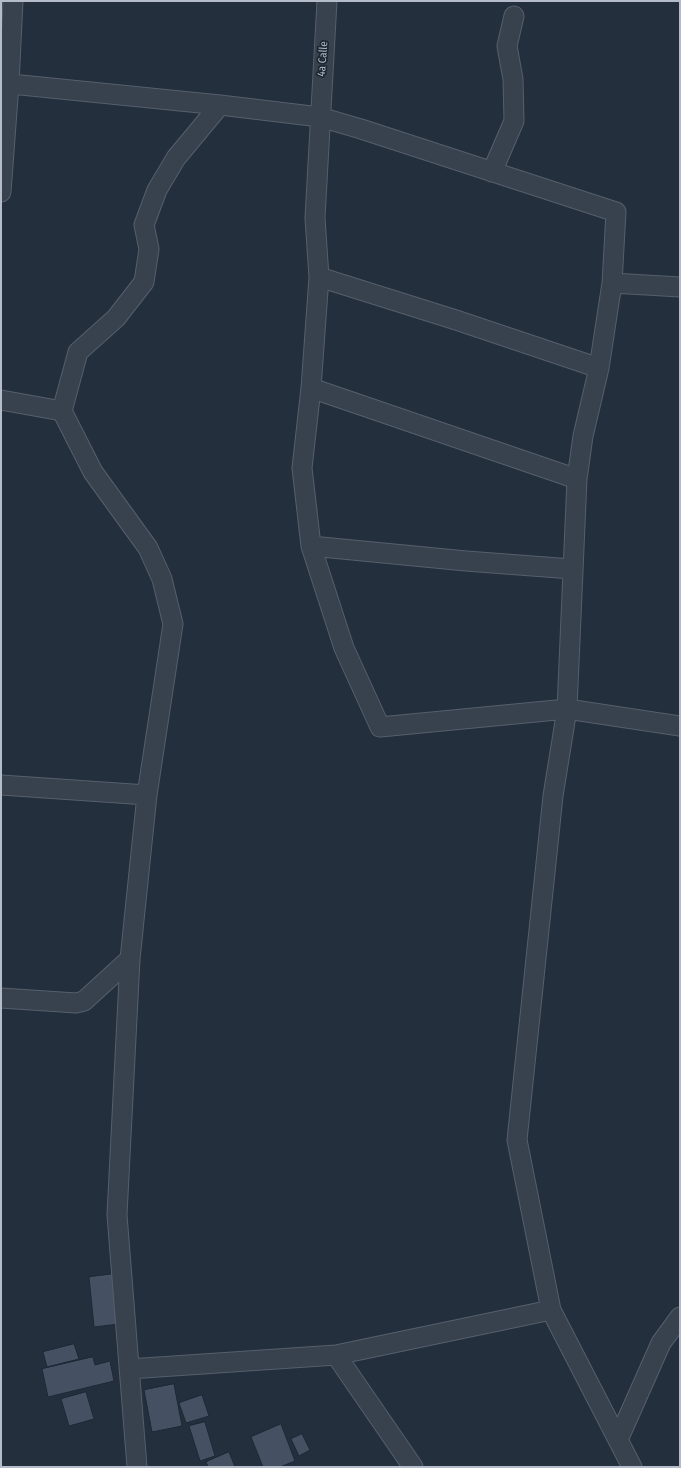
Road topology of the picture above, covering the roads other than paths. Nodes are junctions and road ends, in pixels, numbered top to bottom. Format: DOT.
graph roads {
  1 [pos="13,1"];
  2 [pos="327,1"];
  3 [pos="514,16"];
  4 [pos="5,83"];
  5 [pos="220,105"];
  6 [pos="320,117"];
  7 [pos="492,172"];
  8 [pos="1,192"];
  9 [pos="319,277"];
  10 [pos="612,283"];
  11 [pos="680,287"];
  12 [pos="599,368"];
  13 [pos="311,388"];
  14 [pos="1,400"];
  15 [pos="62,411"];
  16 [pos="577,479"];
  17 [pos="311,546"];
  18 [pos="572,569"];
  19 [pos="567,708"];
  20 [pos="680,726"];
  21 [pos="1,785"];
  22 [pos="147,795"];
  23 [pos="130,959"];
  24 [pos="1,998"];
  25 [pos="551,1310"];
  26 [pos="680,1317"];
  27 [pos="336,1355"];
  28 [pos="129,1369"];
  29 [pos="618,1440"];
  30 [pos="137,1467"];
  31 [pos="413,1467"];
  32 [pos="632,1467"];
  1 -- 4 [label="street"];
  2 -- 6 [label="street, 4a Calle"];
  3 -- 7 [label="street"];
  4 -- 5 [label="street"];
  4 -- 8 [label="street"];
  5 -- 6 [label="street"];
  5 -- 15 [label="street"];
  6 -- 7 [label="street"];
  6 -- 9 [label="street, 4a Calle"];
  7 -- 10 [label="street"];
  9 -- 12 [label="street"];
  9 -- 13 [label="street, 4a Calle"];
  10 -- 11 [label="street"];
  10 -- 12 [label="street"];
  12 -- 16 [label="street"];
  13 -- 16 [label="street"];
  13 -- 17 [label="street, 4a Calle"];
  14 -- 15 [label="street"];
  15 -- 22 [label="street"];
  16 -- 18 [label="street"];
  17 -- 18 [label="street"];
  17 -- 19 [label="street, 4a Calle"];
  18 -- 19 [label="street"];
  19 -- 20 [label="street"];
  19 -- 25 [label="street"];
  21 -- 22 [label="street"];
  22 -- 23 [label="street"];
  23 -- 24 [label="street"];
  23 -- 28 [label="street"];
  25 -- 27 [label="street"];
  25 -- 29 [label="street"];
  26 -- 29 [label="street"];
  27 -- 28 [label="street"];
  27 -- 31 [label="street"];
  28 -- 30 [label="street"];
  29 -- 32 [label="street"];
}
